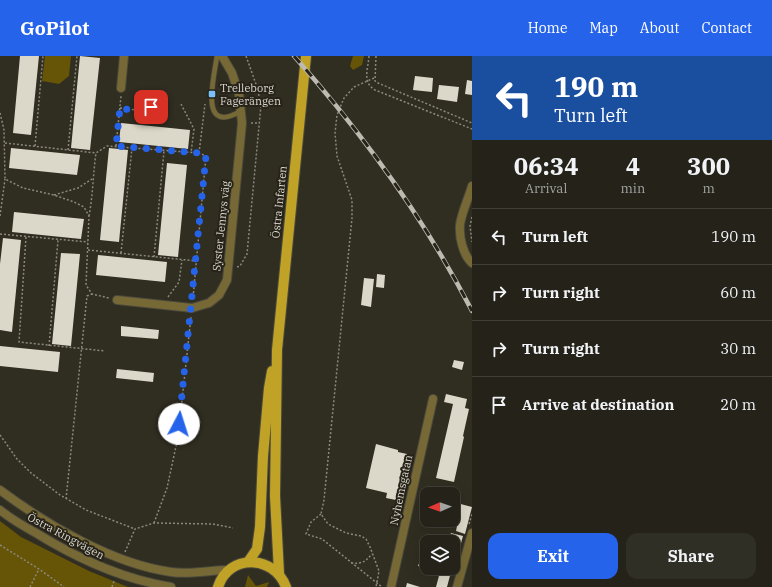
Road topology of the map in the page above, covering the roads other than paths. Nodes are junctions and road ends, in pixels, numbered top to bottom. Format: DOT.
graph roads {
  1 [pos="124,56"];
  2 [pos="218,56"];
  3 [pos="222,56"];
  4 [pos="306,56"];
  5 [pos="121,88"];
  6 [pos="241,111"];
  7 [pos="472,186"];
  8 [pos="472,263"];
  9 [pos="117,300"];
  10 [pos="277,350"];
  11 [pos="432,399"];
  12 [pos="0,490"];
  13 [pos="0,510"];
  14 [pos="472,533"];
  15 [pos="248,562"];
  16 [pos="229,570"];
  17 [pos="279,573"];
  18 [pos="171,587"];
  19 [pos="218,587"];
  20 [pos="286,587"];
  21 [pos="391,587"];
  22 [pos="457,587"];
  1 -- 5 [label="street"];
  2 -- 6 [label="lane"];
  3 -- 6 [label="street, Syster Jennys väg"];
  4 -- 10 [label="main road, Östra Infarten"];
  6 -- 9 [label="street, Syster Jennys väg"];
  7 -- 8 [label="street"];
  10 -- 15 [label="main road, Östra Infarten"];
  10 -- 17 [label="main road, Östra Infarten"];
  11 -- 21 [label="street, Nyhemsgatan"];
  12 -- 16 [label="street, Östra Ringvägen"];
  13 -- 18 [label="street, Östra Ringvägen"];
  14 -- 22 [label="street"];
  15 -- 16 [label="main road"];
  15 -- 17 [label="main road"];
  16 -- 19 [label="main road"];
  17 -- 20 [label="main road"];
}
